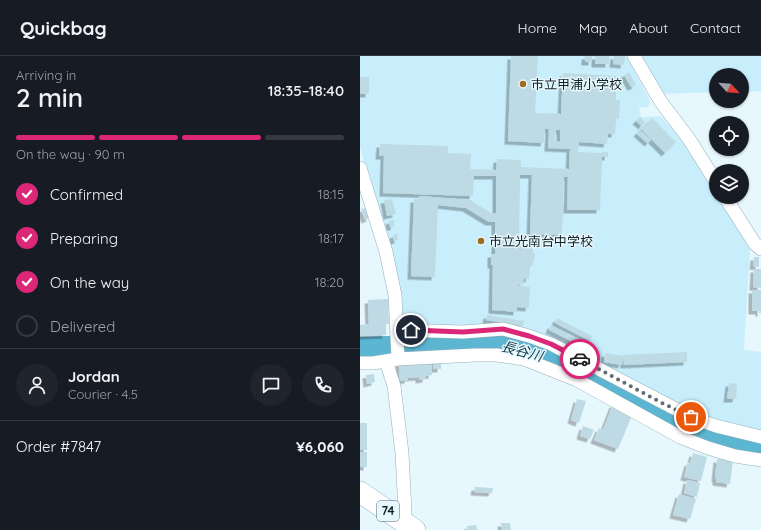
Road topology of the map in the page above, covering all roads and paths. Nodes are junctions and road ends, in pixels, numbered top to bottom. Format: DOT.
graph roads {
  1 [pos="634,56"];
  2 [pos="360,168"];
  3 [pos="709,171"];
  4 [pos="729,204"];
  5 [pos="761,249"];
  6 [pos="396,348"];
  7 [pos="360,363"];
  8 [pos="761,436"];
  9 [pos="761,460"];
  10 [pos="360,492"];
  11 [pos="408,525"];
  1 -- 3 [label="street"];
  2 -- 6 [label="street"];
  4 -- 5 [label="street"];
  6 -- 7 [label="street"];
  6 -- 8 [label="street"];
  6 -- 9 [label="street"];
  6 -- 11 [label="street"];
  10 -- 11 [label="main road, 74"];
}
